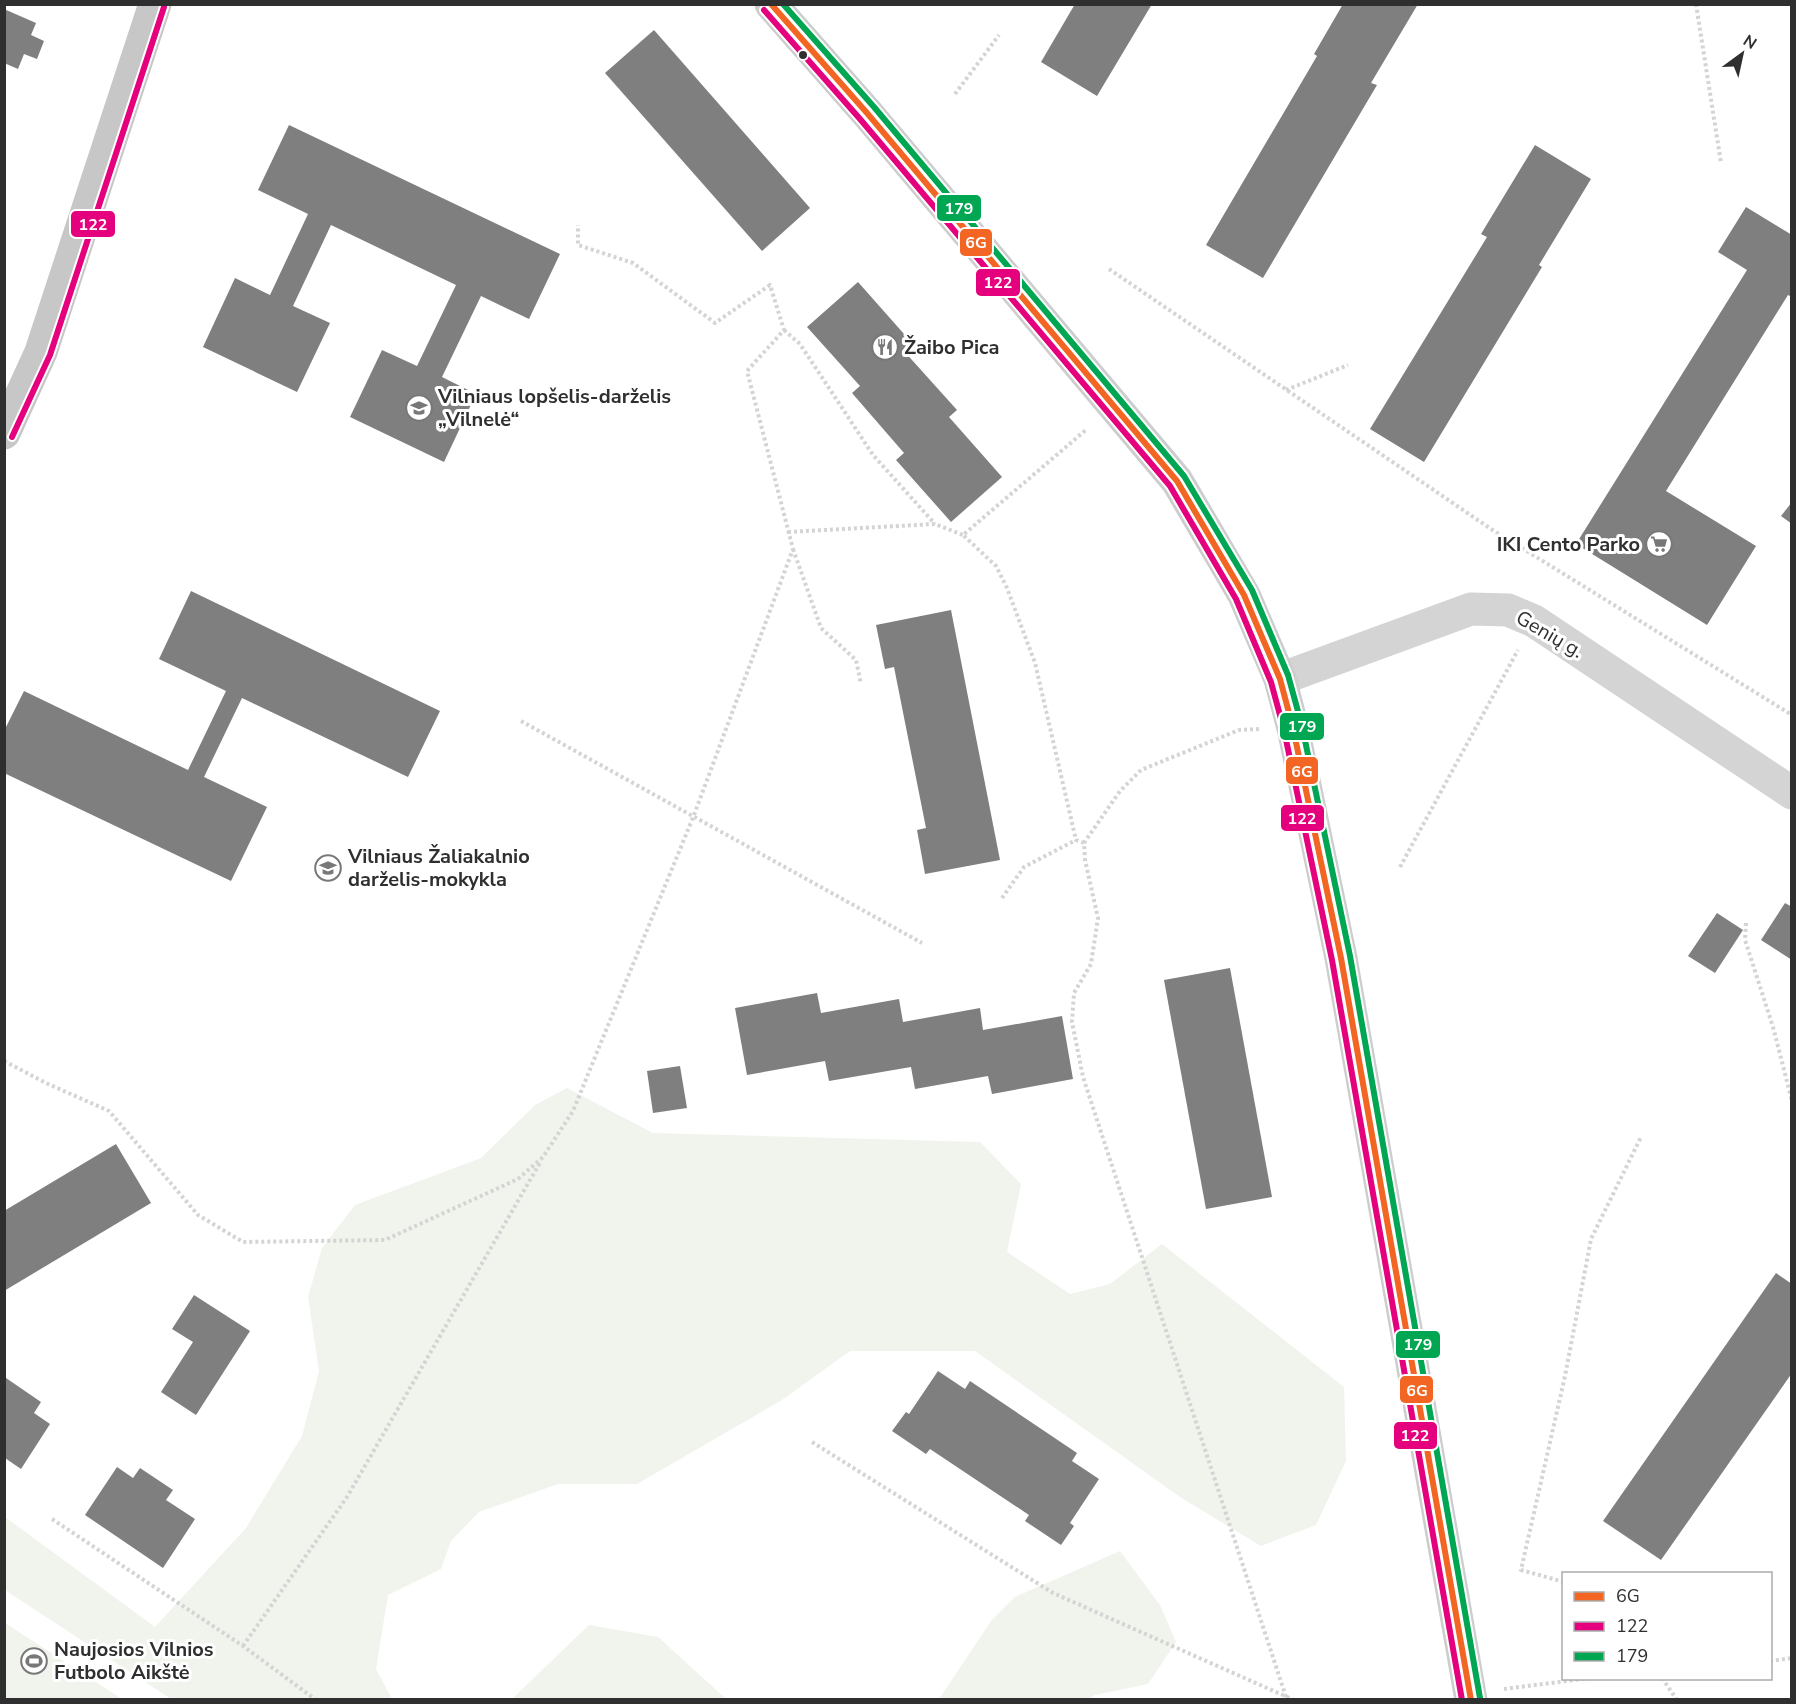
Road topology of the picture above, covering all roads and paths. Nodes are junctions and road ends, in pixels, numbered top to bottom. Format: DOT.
graph roads {
  1 [pos="155,4"];
  2 [pos="771,4"];
  3 [pos="1696,4"];
  4 [pos="999,35"];
  5 [pos="955,94"];
  6 [pos="1721,163"];
  7 [pos="578,225"];
  8 [pos="1109,269"];
  9 [pos="784,330"];
  10 [pos="1348,365"];
  11 [pos="1286,390"];
  12 [pos="1114,407"];
  13 [pos="4,433"];
  14 [pos="934,524"];
  15 [pos="788,532"];
  16 [pos="963,536"];
  17 [pos="792,549"];
  18 [pos="1534,621"];
  19 [pos="1280,679"];
  20 [pos="861,684"];
  21 [pos="1791,715"];
  22 [pos="521,721"];
  23 [pos="1293,728"];
  24 [pos="1791,793"];
  25 [pos="694,815"];
  26 [pos="1076,840"];
  27 [pos="1084,843"];
  28 [pos="1400,867"];
  29 [pos="1002,898"];
  30 [pos="1746,923"];
  31 [pos="922,943"];
  32 [pos="4,1061"];
  33 [pos="1791,1101"];
  34 [pos="1641,1137"];
  35 [pos="543,1157"];
  36 [pos="812,1442"];
  37 [pos="52,1519"];
  38 [pos="1562,1582"];
  39 [pos="243,1646"];
  40 [pos="1791,1658"];
  41 [pos="1772,1661"];
  42 [pos="1570,1680"];
  43 [pos="1663,1680"];
  44 [pos="1286,1697"];
  45 [pos="1470,1697"];
  46 [pos="316,1700"];
  47 [pos="1294,1700"];
  48 [pos="1677,1700"];
  1 -- 13 [label="main road"];
  2 -- 12 [label="main road"];
  3 -- 6 [label="path"];
  4 -- 5 [label="path"];
  7 -- 9 [label="path"];
  8 -- 11 [label="path"];
  9 -- 14 [label="path"];
  9 -- 15 [label="path"];
  10 -- 11 [label="path"];
  11 -- 21 [label="path"];
  12 -- 16 [label="path"];
  12 -- 19 [label="main road"];
  14 -- 15 [label="path"];
  14 -- 16 [label="path"];
  15 -- 17 [label="path"];
  16 -- 26 [label="path"];
  17 -- 20 [label="path"];
  17 -- 25 [label="path"];
  18 -- 19 [label="street, Genių g."];
  18 -- 24 [label="street, Genių g."];
  18 -- 28 [label="path"];
  19 -- 23 [label="main road"];
  22 -- 25 [label="path"];
  23 -- 27 [label="path"];
  23 -- 45 [label="main road"];
  25 -- 31 [label="path"];
  25 -- 35 [label="path"];
  26 -- 27 [label="path"];
  26 -- 29 [label="path"];
  27 -- 44 [label="path"];
  30 -- 33 [label="path"];
  32 -- 35 [label="path"];
  34 -- 38 [label="path"];
  35 -- 39 [label="path"];
  36 -- 44 [label="path"];
  37 -- 39 [label="path"];
  39 -- 46 [label="path"];
  40 -- 41 [label="path"];
  42 -- 45 [label="path"];
  43 -- 48 [label="path"];
  44 -- 47 [label="path"];
}
